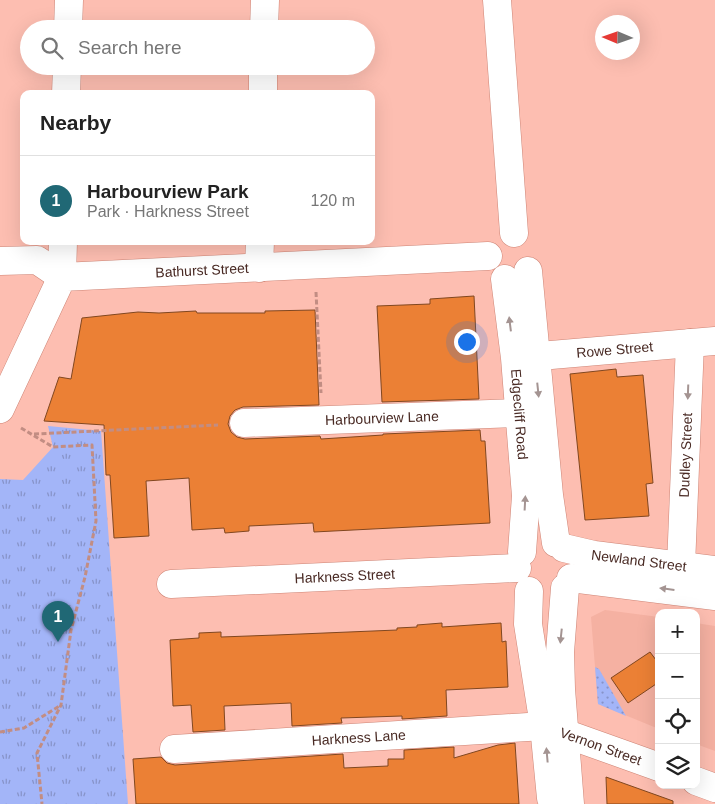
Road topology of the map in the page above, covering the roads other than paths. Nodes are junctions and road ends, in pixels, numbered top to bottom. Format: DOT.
graph roads {
  1 [pos="69,0"];
  2 [pos="265,0"];
  3 [pos="497,0"];
  4 [pos="68,20"];
  5 [pos="264,20"];
  6 [pos="67,75"];
  7 [pos="264,75"];
  8 [pos="66,90"];
  9 [pos="263,90"];
  10 [pos="514,234"];
  11 [pos="63,245"];
  12 [pos="260,245"];
  13 [pos="488,256"];
  14 [pos="0,261"];
  15 [pos="260,268"];
  16 [pos="516,275"];
  17 [pos="62,277"];
  18 [pos="702,342"];
  19 [pos="525,357"];
  20 [pos="0,409"];
  21 [pos="518,413"];
  22 [pos="244,423"];
  23 [pos="560,546"];
  24 [pos="681,566"];
  25 [pos="715,570"];
  26 [pos="523,571"];
  27 [pos="568,583"];
  28 [pos="171,584"];
  29 [pos="715,596"];
  30 [pos="554,729"];
  31 [pos="174,750"];
  32 [pos="655,766"];
  33 [pos="700,782"];
  34 [pos="715,788"];
  35 [pos="551,804"];
  36 [pos="570,804"];
  1 -- 4 [label="street"];
  2 -- 5 [label="street"];
  3 -- 10 [label="street"];
  6 -- 8 [label="street"];
  7 -- 9 [label="street"];
  10 -- 13 [label="street"];
  10 -- 16 [label="street"];
  11 -- 17 [label="street"];
  12 -- 15 [label="street"];
  13 -- 15 [label="street, Bathurst Street"];
  13 -- 16 [label="street"];
  14 -- 17 [label="street"];
  15 -- 17 [label="street, Bathurst Street"];
  16 -- 19 [label="street, Edgecliff Road"];
  17 -- 20 [label="street"];
  18 -- 19 [label="street, Rowe Street"];
  18 -- 24 [label="street, Dudley Street, one-way"];
  19 -- 21 [label="street, Edgecliff Road"];
  19 -- 23 [label="street, Edgecliff Road, one-way"];
  21 -- 22 [label="street, Harbourview Lane"];
  26 -- 21 [label="street, Edgecliff Road, one-way"];
  23 -- 24 [label="street, Newland Street"];
  23 -- 26 [label="street"];
  23 -- 27 [label="street"];
  24 -- 25 [label="street, Newland Street"];
  26 -- 27 [label="street"];
  26 -- 28 [label="street, Harkness Street"];
  26 -- 30 [label="street, Edgecliff Road"];
  29 -- 27 [label="street, Newland Street, one-way"];
  27 -- 30 [label="street, Edgecliff Road, one-way"];
  30 -- 31 [label="street, Harkness Lane"];
  30 -- 32 [label="street, Vernon Street"];
  35 -- 30 [label="street, Edgecliff Road, one-way"];
  30 -- 36 [label="street, Edgecliff Road"];
  33 -- 34 [label="street"];
}
